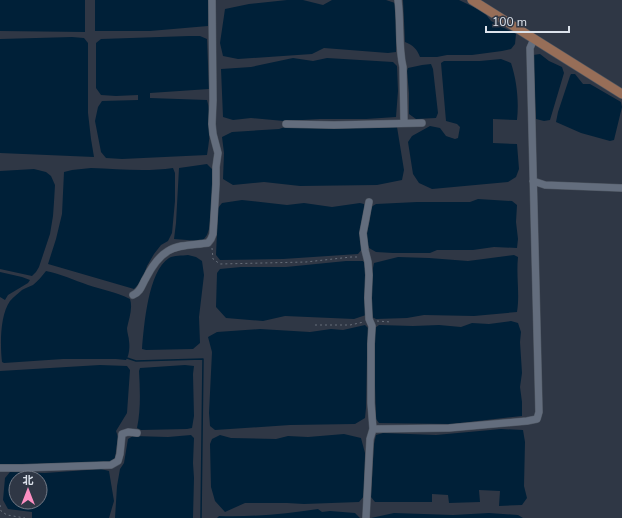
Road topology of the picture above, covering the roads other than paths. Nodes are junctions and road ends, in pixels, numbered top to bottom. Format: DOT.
graph roads {
  1 [pos="212,0"];
  2 [pos="398,0"];
  3 [pos="472,0"];
  4 [pos="534,39"];
  5 [pos="622,94"];
  6 [pos="404,123"];
  7 [pos="422,123"];
  8 [pos="286,124"];
  9 [pos="534,181"];
  10 [pos="622,188"];
  11 [pos="369,202"];
  12 [pos="133,295"];
  13 [pos="373,429"];
  14 [pos="137,433"];
  15 [pos="0,468"];
  16 [pos="366,518"];
  1 -- 12 [label="lane"];
  2 -- 6 [label="lane"];
  3 -- 4 [label="main road"];
  4 -- 5 [label="main road"];
  4 -- 9 [label="lane"];
  6 -- 7 [label="lane"];
  6 -- 8 [label="lane"];
  9 -- 10 [label="lane"];
  9 -- 13 [label="lane"];
  11 -- 13 [label="lane"];
  13 -- 16 [label="lane"];
  14 -- 15 [label="lane"];
}
